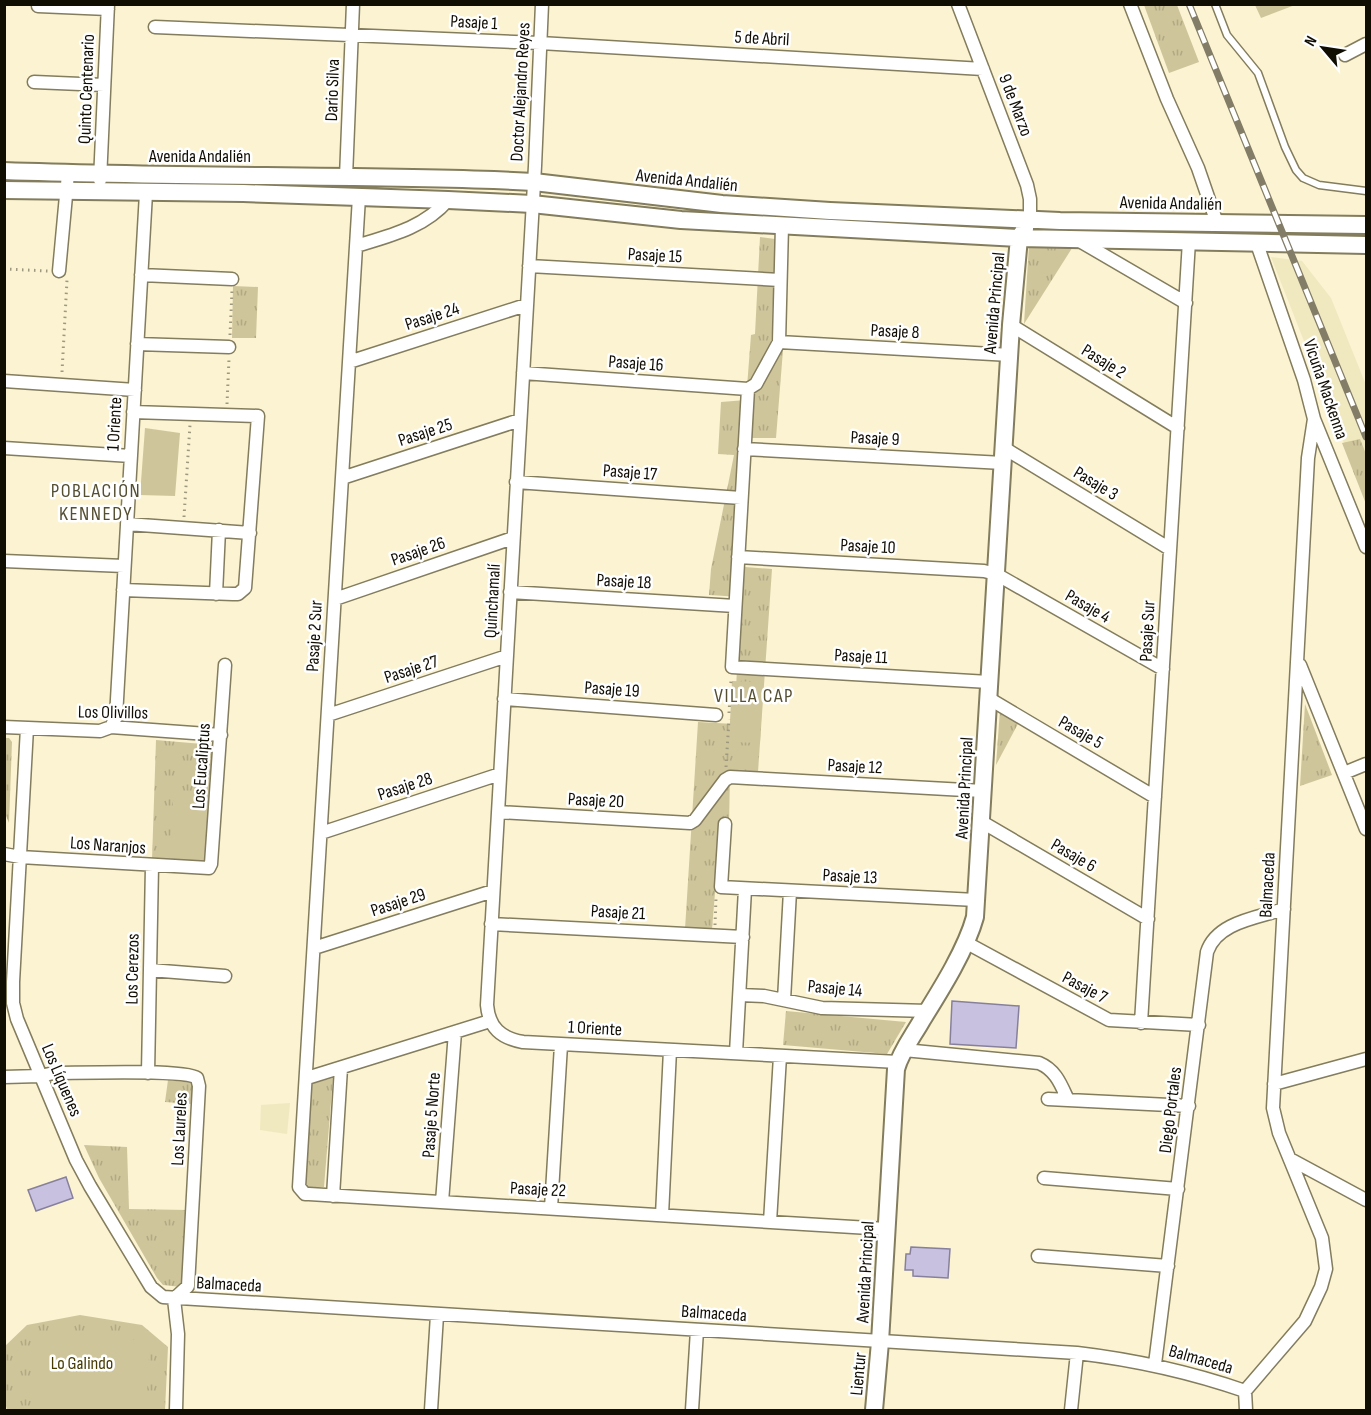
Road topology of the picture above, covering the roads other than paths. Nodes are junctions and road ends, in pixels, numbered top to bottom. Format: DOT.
graph roads {
  1 [pos="354,4"];
  2 [pos="542,4"];
  3 [pos="958,4"];
  4 [pos="1130,4"];
  5 [pos="1215,4"];
  6 [pos="38,6"];
  7 [pos="108,7"];
  8 [pos="155,27"];
  9 [pos="352,34"];
  10 [pos="540,43"];
  11 [pos="1366,44"];
  12 [pos="1345,55"];
  13 [pos="982,69"];
  14 [pos="34,82"];
  15 [pos="104,84"];
  16 [pos="4,171"];
  17 [pos="68,174"];
  18 [pos="101,175"];
  19 [pos="346,177"];
  20 [pos="534,182"];
  21 [pos="4,190"];
  22 [pos="1366,191"];
  23 [pos="67,192"];
  24 [pos="100,192"];
  25 [pos="146,193"];
  26 [pos="359,197"];
  27 [pos="448,200"];
  28 [pos="532,204"];
  29 [pos="1030,220"];
  30 [pos="1217,223"];
  31 [pos="1366,225"];
  32 [pos="782,226"];
  33 [pos="1019,238"];
  34 [pos="1077,239"];
  35 [pos="1189,241"];
  36 [pos="1256,241"];
  37 [pos="1366,245"];
  38 [pos="356,246"];
  39 [pos="529,266"];
  40 [pos="59,271"];
  41 [pos="141,275"];
  42 [pos="232,279"];
  43 [pos="780,280"];
  44 [pos="1185,303"];
  45 [pos="526,305"];
  46 [pos="1011,325"];
  47 [pos="779,342"];
  48 [pos="137,344"];
  49 [pos="229,347"];
  50 [pos="1010,355"];
  51 [pos="349,362"];
  52 [pos="523,374"];
  53 [pos="4,381"];
  54 [pos="748,389"];
  55 [pos="135,390"];
  56 [pos="133,411"];
  57 [pos="1314,419"];
  58 [pos="520,420"];
  59 [pos="1178,428"];
  60 [pos="4,448"];
  61 [pos="744,449"];
  62 [pos="131,456"];
  63 [pos="1003,456"];
  64 [pos="342,478"];
  65 [pos="516,482"];
  66 [pos="741,498"];
  67 [pos="127,524"];
  68 [pos="219,530"];
  69 [pos="250,533"];
  70 [pos="513,538"];
  71 [pos="1366,547"];
  72 [pos="1170,549"];
  73 [pos="738,557"];
  74 [pos="4,561"];
  75 [pos="124,566"];
  76 [pos="996,574"];
  77 [pos="123,590"];
  78 [pos="510,592"];
  79 [pos="216,594"];
  80 [pos="335,599"];
  81 [pos="735,606"];
  82 [pos="507,656"];
  83 [pos="1298,662"];
  84 [pos="225,665"];
  85 [pos="1163,669"];
  86 [pos="989,690"];
  87 [pos="504,699"];
  88 [pos="328,715"];
  89 [pos="716,715"];
  90 [pos="4,727"];
  91 [pos="111,727"];
  92 [pos="27,728"];
  93 [pos="221,735"];
  94 [pos="1366,764"];
  95 [pos="1344,773"];
  96 [pos="500,774"];
  97 [pos="983,791"];
  98 [pos="1155,797"];
  99 [pos="498,812"];
  100 [pos="693,822"];
  101 [pos="982,822"];
  102 [pos="725,824"];
  103 [pos="1366,829"];
  104 [pos="321,833"];
  105 [pos="4,854"];
  106 [pos="20,857"];
  107 [pos="152,866"];
  108 [pos="209,868"];
  109 [pos="745,889"];
  110 [pos="493,891"];
  111 [pos="790,891"];
  112 [pos="976,900"];
  113 [pos="1284,909"];
  114 [pos="1148,919"];
  115 [pos="491,924"];
  116 [pos="743,937"];
  117 [pos="965,942"];
  118 [pos="314,948"];
  119 [pos="150,970"];
  120 [pos="225,976"];
  121 [pos="9,982"];
  122 [pos="740,994"];
  123 [pos="784,1000"];
  124 [pos="928,1011"];
  125 [pos="489,1021"];
  126 [pos="1141,1023"];
  127 [pos="1199,1025"];
  128 [pos="455,1032"];
  129 [pos="561,1045"];
  130 [pos="670,1050"];
  131 [pos="736,1053"];
  132 [pos="780,1056"];
  133 [pos="901,1056"];
  134 [pos="1366,1059"];
  135 [pos="341,1068"];
  136 [pos="148,1073"];
  137 [pos="40,1076"];
  138 [pos="4,1077"];
  139 [pos="307,1078"];
  140 [pos="1274,1084"];
  141 [pos="1048,1099"];
  142 [pos="1068,1100"];
  143 [pos="1189,1106"];
  144 [pos="1290,1159"];
  145 [pos="1044,1178"];
  146 [pos="1178,1189"];
  147 [pos="333,1196"];
  148 [pos="1366,1200"];
  149 [pos="442,1202"];
  150 [pos="551,1208"];
  151 [pos="662,1215"];
  152 [pos="770,1222"];
  153 [pos="886,1229"];
  154 [pos="1038,1256"];
  155 [pos="1168,1266"];
  156 [pos="174,1299"];
  157 [pos="437,1315"];
  158 [pos="698,1330"];
  159 [pos="880,1342"];
  160 [pos="1077,1353"];
  161 [pos="1155,1364"];
  162 [pos="1245,1391"];
  163 [pos="176,1410"];
  164 [pos="431,1410"];
  165 [pos="692,1410"];
  166 [pos="874,1410"];
  167 [pos="1071,1410"];
  168 [pos="1246,1410"];
  1 -- 9 [label="street, Dario Silva"];
  2 -- 10 [label="street, Doctor Alejandro Reyes"];
  3 -- 13 [label="street, 9 de Marzo"];
  4 -- 30 [label="street"];
  5 -- 22 [label="lane"];
  6 -- 7 [label="street"];
  7 -- 15 [label="street, Quinto Centenario"];
  8 -- 9 [label="street, Pasaje 1"];
  9 -- 10 [label="street, Pasaje 1"];
  9 -- 19 [label="street, Dario Silva"];
  10 -- 13 [label="street, 5 de Abril"];
  10 -- 20 [label="street, Doctor Alejandro Reyes"];
  11 -- 12 [label="street"];
  13 -- 29 [label="street, 9 de Marzo"];
  14 -- 15 [label="street"];
  15 -- 18 [label="street, Quinto Centenario"];
  16 -- 17 [label="main road, Avenida Andalién"];
  17 -- 18 [label="main road, Avenida Andalién"];
  17 -- 23 [label="street"];
  18 -- 19 [label="main road, Avenida Andalién"];
  18 -- 24 [label="street, Quinto Centenario"];
  19 -- 20 [label="main road, Avenida Andalién"];
  20 -- 28 [label="street, Quinchamalí"];
  20 -- 29 [label="main road, Avenida Andalién"];
  21 -- 23 [label="main road, Avenida Andalién"];
  23 -- 24 [label="main road, Avenida Andalién"];
  23 -- 40 [label="street"];
  24 -- 25 [label="main road, Avenida Andalién"];
  25 -- 26 [label="main road, Avenida Andalién"];
  25 -- 41 [label="street, 1 Oriente"];
  26 -- 27 [label="main road, Avenida Andalién"];
  26 -- 38 [label="street, Pasaje 2 Sur"];
  27 -- 28 [label="main road, Avenida Andalién"];
  27 -- 38 [label="street"];
  28 -- 32 [label="main road, Avenida Andalién"];
  28 -- 39 [label="street, Quinchamalí"];
  29 -- 30 [label="main road, Avenida Andalién"];
  29 -- 33 [label="main road, Avenida Principal"];
  30 -- 31 [label="main road, Avenida Andalién"];
  32 -- 33 [label="main road, Avenida Andalién"];
  32 -- 43 [label="street"];
  33 -- 34 [label="main road, Avenida Andalién"];
  33 -- 46 [label="main road, Avenida Principal"];
  34 -- 35 [label="main road, Avenida Andalién"];
  34 -- 44 [label="street"];
  35 -- 36 [label="main road, Avenida Andalién"];
  35 -- 44 [label="street, Pasaje Sur"];
  36 -- 37 [label="main road, Avenida Andalién"];
  36 -- 57 [label="street, Vicuña Mackenna"];
  38 -- 51 [label="street, Pasaje 2 Sur"];
  39 -- 43 [label="street, Pasaje 15"];
  39 -- 45 [label="street, Quinchamalí"];
  41 -- 42 [label="street"];
  41 -- 48 [label="street, 1 Oriente"];
  43 -- 47 [label="street"];
  44 -- 59 [label="street, Pasaje Sur"];
  45 -- 51 [label="street, Pasaje 24"];
  45 -- 52 [label="street, Quinchamalí"];
  46 -- 50 [label="main road, Avenida Principal"];
  46 -- 59 [label="street, Pasaje 2"];
  47 -- 50 [label="street, Pasaje 8"];
  47 -- 54 [label="street"];
  48 -- 49 [label="street"];
  48 -- 55 [label="street, 1 Oriente"];
  50 -- 63 [label="main road, Avenida Principal"];
  51 -- 64 [label="street, Pasaje 2 Sur"];
  52 -- 54 [label="street, Pasaje 16"];
  52 -- 58 [label="street, Quinchamalí"];
  53 -- 55 [label="street"];
  54 -- 61 [label="street"];
  55 -- 56 [label="street, 1 Oriente"];
  56 -- 62 [label="street, 1 Oriente"];
  56 -- 69 [label="street"];
  57 -- 71 [label="street, Vicuña Mackenna"];
  57 -- 83 [label="street, Balmaceda"];
  58 -- 64 [label="street, Pasaje 25"];
  58 -- 65 [label="street, Quinchamalí"];
  59 -- 72 [label="street, Pasaje Sur"];
  60 -- 62 [label="street"];
  61 -- 63 [label="street, Pasaje 9"];
  61 -- 66 [label="street"];
  62 -- 67 [label="street, 1 Oriente"];
  63 -- 72 [label="street, Pasaje 3"];
  63 -- 76 [label="main road, Avenida Principal"];
  64 -- 80 [label="street, Pasaje 2 Sur"];
  65 -- 66 [label="street, Pasaje 17"];
  65 -- 70 [label="street, Quinchamalí"];
  66 -- 73 [label="street"];
  67 -- 68 [label="street"];
  67 -- 75 [label="street, 1 Oriente"];
  68 -- 69 [label="street"];
  68 -- 79 [label="street"];
  69 -- 79 [label="street"];
  70 -- 78 [label="street, Quinchamalí"];
  70 -- 80 [label="street, Pasaje 26"];
  72 -- 85 [label="street, Pasaje Sur"];
  73 -- 76 [label="street, Pasaje 10"];
  73 -- 81 [label="street"];
  74 -- 75 [label="street"];
  75 -- 77 [label="street, 1 Oriente"];
  76 -- 85 [label="street, Pasaje 4"];
  76 -- 86 [label="main road, Avenida Principal"];
  77 -- 79 [label="street"];
  77 -- 91 [label="street, 1 Oriente"];
  78 -- 81 [label="street, Pasaje 18"];
  78 -- 82 [label="street, Quinchamalí"];
  80 -- 88 [label="street, Pasaje 2 Sur"];
  81 -- 86 [label="street, Pasaje 11"];
  82 -- 87 [label="street, Quinchamalí"];
  82 -- 88 [label="street, Pasaje 27"];
  83 -- 95 [label="street"];
  83 -- 113 [label="street, Balmaceda"];
  84 -- 93 [label="street, Los Eucaliptus"];
  85 -- 98 [label="street, Pasaje Sur"];
  86 -- 97 [label="main road, Avenida Principal"];
  86 -- 98 [label="street, Pasaje 5"];
  87 -- 89 [label="street, Pasaje 19"];
  87 -- 96 [label="street, Quinchamalí"];
  88 -- 104 [label="street, Pasaje 2 Sur"];
  90 -- 92 [label="street, Los Olivillos"];
  91 -- 92 [label="street, Los Olivillos"];
  91 -- 93 [label="street, Los Olivillos"];
  92 -- 106 [label="street, Los Líquenes"];
  93 -- 108 [label="street, Los Eucaliptus"];
  94 -- 95 [label="street"];
  95 -- 103 [label="street"];
  96 -- 99 [label="street, Quinchamalí"];
  96 -- 104 [label="street, Pasaje 28"];
  97 -- 100 [label="street, Pasaje 12"];
  97 -- 101 [label="main road, Avenida Principal"];
  98 -- 114 [label="street, Pasaje Sur"];
  99 -- 100 [label="street, Pasaje 20"];
  99 -- 110 [label="street, Quinchamalí"];
  101 -- 112 [label="main road, Avenida Principal"];
  101 -- 114 [label="street, Pasaje 6"];
  102 -- 109 [label="street, Pasaje 13"];
  104 -- 118 [label="street, Pasaje 2 Sur"];
  105 -- 106 [label="street, Los Naranjos"];
  106 -- 107 [label="street, Los Naranjos"];
  106 -- 121 [label="street, Los Líquenes"];
  107 -- 108 [label="street, Los Naranjos"];
  107 -- 119 [label="street, Los Cerezos"];
  109 -- 111 [label="street, Pasaje 13"];
  109 -- 116 [label="street"];
  110 -- 115 [label="street, Quinchamalí"];
  110 -- 118 [label="street, Pasaje 29"];
  111 -- 112 [label="street, Pasaje 13"];
  111 -- 123 [label="street"];
  112 -- 117 [label="main road, Avenida Principal"];
  113 -- 127 [label="street, Diego Portales"];
  113 -- 140 [label="street, Balmaceda"];
  114 -- 126 [label="street, Pasaje Sur"];
  115 -- 116 [label="street, Pasaje 21"];
  115 -- 125 [label="street, Quinchamalí"];
  116 -- 122 [label="street"];
  117 -- 124 [label="main road, Avenida Principal"];
  117 -- 126 [label="street, Pasaje 7"];
  118 -- 139 [label="street, Pasaje 2 Sur"];
  119 -- 120 [label="street"];
  119 -- 136 [label="street, Los Cerezos"];
  121 -- 137 [label="street, Los Líquenes"];
  122 -- 123 [label="street, Pasaje 14"];
  122 -- 131 [label="street"];
  123 -- 124 [label="street, Pasaje 14"];
  124 -- 133 [label="main road, Avenida Principal"];
  125 -- 128 [label="street"];
  125 -- 129 [label="street, 1 Oriente"];
  126 -- 127 [label="street, Pasaje 7"];
  127 -- 143 [label="street, Diego Portales"];
  128 -- 135 [label="street"];
  128 -- 149 [label="street, Pasaje 5 Norte"];
  129 -- 130 [label="street, 1 Oriente"];
  129 -- 150 [label="street"];
  130 -- 131 [label="street, 1 Oriente"];
  130 -- 151 [label="street"];
  131 -- 132 [label="street, 1 Oriente"];
  132 -- 133 [label="street, 1 Oriente"];
  132 -- 152 [label="street"];
  133 -- 142 [label="street, 1 Oriente"];
  133 -- 153 [label="main road, Avenida Principal"];
  134 -- 140 [label="street"];
  135 -- 139 [label="street"];
  135 -- 147 [label="street"];
  136 -- 137 [label="street, Los Laureles"];
  136 -- 156 [label="street, Los Laureles"];
  137 -- 138 [label="street, Los Laureles"];
  137 -- 156 [label="street, Los Líquenes"];
  139 -- 147 [label="street, Pasaje 22"];
  140 -- 144 [label="street, Balmaceda"];
  141 -- 142 [label="street"];
  142 -- 143 [label="street"];
  143 -- 146 [label="street, Diego Portales"];
  144 -- 148 [label="street"];
  144 -- 162 [label="street, Balmaceda"];
  145 -- 146 [label="street"];
  146 -- 155 [label="street, Diego Portales"];
  147 -- 149 [label="street, Pasaje 22"];
  149 -- 150 [label="street, Pasaje 22"];
  150 -- 151 [label="street, Pasaje 22"];
  151 -- 152 [label="street, Pasaje 22"];
  152 -- 153 [label="street, Pasaje 22"];
  153 -- 159 [label="main road, Avenida Principal"];
  154 -- 155 [label="street"];
  155 -- 161 [label="street, Diego Portales"];
  156 -- 157 [label="street, Balmaceda"];
  156 -- 163 [label="street"];
  157 -- 158 [label="street, Balmaceda"];
  157 -- 164 [label="street"];
  158 -- 159 [label="street, Balmaceda"];
  158 -- 165 [label="street"];
  159 -- 160 [label="street, Balmaceda"];
  159 -- 166 [label="main road, Lientur"];
  160 -- 161 [label="street, Balmaceda"];
  160 -- 167 [label="street"];
  161 -- 162 [label="street, Balmaceda"];
  162 -- 168 [label="street"];
}
